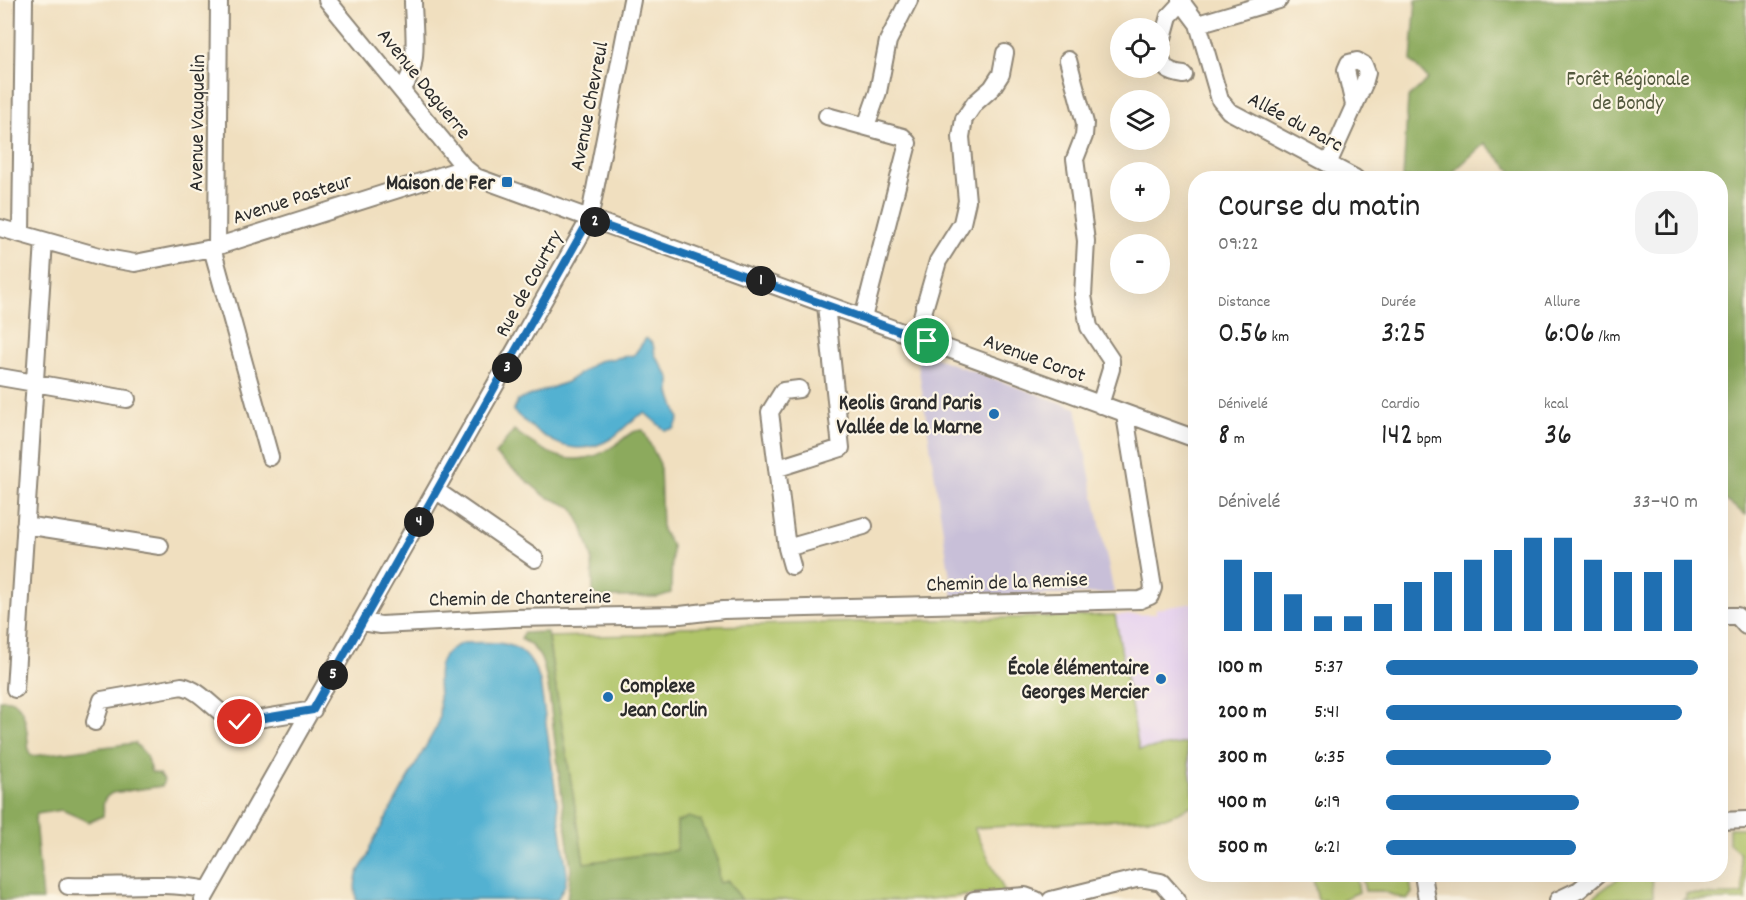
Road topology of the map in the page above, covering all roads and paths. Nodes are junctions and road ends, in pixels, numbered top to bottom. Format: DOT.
graph roads {
  1 [pos="24,0"];
  2 [pos="219,0"];
  3 [pos="327,0"];
  4 [pos="413,0"];
  5 [pos="632,0"];
  6 [pos="644,0"];
  7 [pos="909,0"];
  8 [pos="1279,0"];
  9 [pos="1181,1"];
  10 [pos="1168,18"];
  11 [pos="1198,24"];
  12 [pos="626,27"];
  13 [pos="1005,52"];
  14 [pos="1068,60"];
  15 [pos="1170,73"];
  16 [pos="1184,75"];
  17 [pos="402,89"];
  18 [pos="1354,105"];
  19 [pos="827,116"];
  20 [pos="866,126"];
  21 [pos="1328,164"];
  22 [pos="465,168"];
  23 [pos="1342,171"];
  24 [pos="589,220"];
  25 [pos="0,228"];
  26 [pos="21,234"];
  27 [pos="44,240"];
  28 [pos="214,247"];
  29 [pos="826,305"];
  30 [pos="863,318"];
  31 [pos="916,337"];
  32 [pos="0,378"];
  33 [pos="34,383"];
  34 [pos="799,389"];
  35 [pos="127,399"];
  36 [pos="1100,405"];
  37 [pos="1125,414"];
  38 [pos="1188,436"];
  39 [pos="270,457"];
  40 [pos="778,468"];
  41 [pos="437,491"];
  42 [pos="25,525"];
  43 [pos="864,526"];
  44 [pos="160,546"];
  45 [pos="788,548"];
  46 [pos="535,559"];
  47 [pos="792,566"];
  48 [pos="680,615"];
  49 [pos="1728,616"];
  50 [pos="362,622"];
  51 [pos="1746,626"];
  52 [pos="15,689"];
  53 [pos="313,710"];
  54 [pos="94,722"];
  55 [pos="1746,820"];
  56 [pos="1728,821"];
  57 [pos="1424,882"];
  58 [pos="1589,882"];
  59 [pos="68,886"];
  60 [pos="206,895"];
  61 [pos="974,900"];
  62 [pos="1036,900"];
  63 [pos="1051,900"];
  64 [pos="1177,900"];
  65 [pos="1426,900"];
  66 [pos="1558,900"];
  1 -- 26 [label="street"];
  2 -- 28 [label="street, Avenue Vauquelin"];
  3 -- 17 [label="street, Avenue Daguerre"];
  4 -- 17 [label="street"];
  5 -- 12 [label="street, Avenue Chevreul"];
  6 -- 12 [label="street"];
  7 -- 20 [label="street"];
  8 -- 11 [label="street"];
  9 -- 10 [label="street"];
  9 -- 11 [label="street, Allée du Parc"];
  11 -- 21 [label="street, Allée du Parc"];
  12 -- 24 [label="street, Avenue Chevreul"];
  13 -- 31 [label="street"];
  14 -- 36 [label="street"];
  15 -- 16 [label="street"];
  17 -- 22 [label="street, Avenue Daguerre"];
  18 -- 21 [label="street"];
  19 -- 20 [label="street"];
  20 -- 30 [label="street"];
  21 -- 23 [label="street, Allée du Parc"];
  22 -- 24 [label="street"];
  22 -- 28 [label="street, Avenue Pasteur"];
  24 -- 29 [label="street, Avenue Corot"];
  24 -- 41 [label="street, Rue de Courtry"];
  25 -- 26 [label="street, Avenue Pasteur"];
  26 -- 27 [label="street, Avenue Pasteur"];
  27 -- 28 [label="street, Avenue Pasteur"];
  27 -- 33 [label="street"];
  28 -- 39 [label="street, Avenue Vauquelin"];
  29 -- 30 [label="street, Avenue Corot"];
  29 -- 40 [label="street"];
  30 -- 31 [label="street, Avenue Corot"];
  31 -- 36 [label="street, Avenue Corot"];
  32 -- 33 [label="street"];
  33 -- 35 [label="street"];
  33 -- 42 [label="street"];
  34 -- 40 [label="street"];
  36 -- 37 [label="street, Avenue Corot"];
  37 -- 38 [label="street, Avenue Corot"];
  37 -- 48 [label="street, Chemin de la Remise"];
  40 -- 45 [label="street"];
  41 -- 46 [label="street"];
  41 -- 50 [label="street, Rue de Courtry"];
  42 -- 44 [label="street"];
  42 -- 52 [label="street"];
  43 -- 45 [label="street"];
  45 -- 47 [label="street"];
  48 -- 50 [label="street, Chemin de Chantereine"];
  49 -- 51 [label="street"];
  50 -- 53 [label="street, Rue de Courtry"];
  53 -- 54 [label="street"];
  53 -- 60 [label="street, Rue de Courtry"];
  55 -- 56 [label="street"];
  57 -- 65 [label="street"];
  58 -- 66 [label="street"];
  59 -- 60 [label="street"];
  61 -- 62 [label="street"];
  63 -- 64 [label="street"];
}
